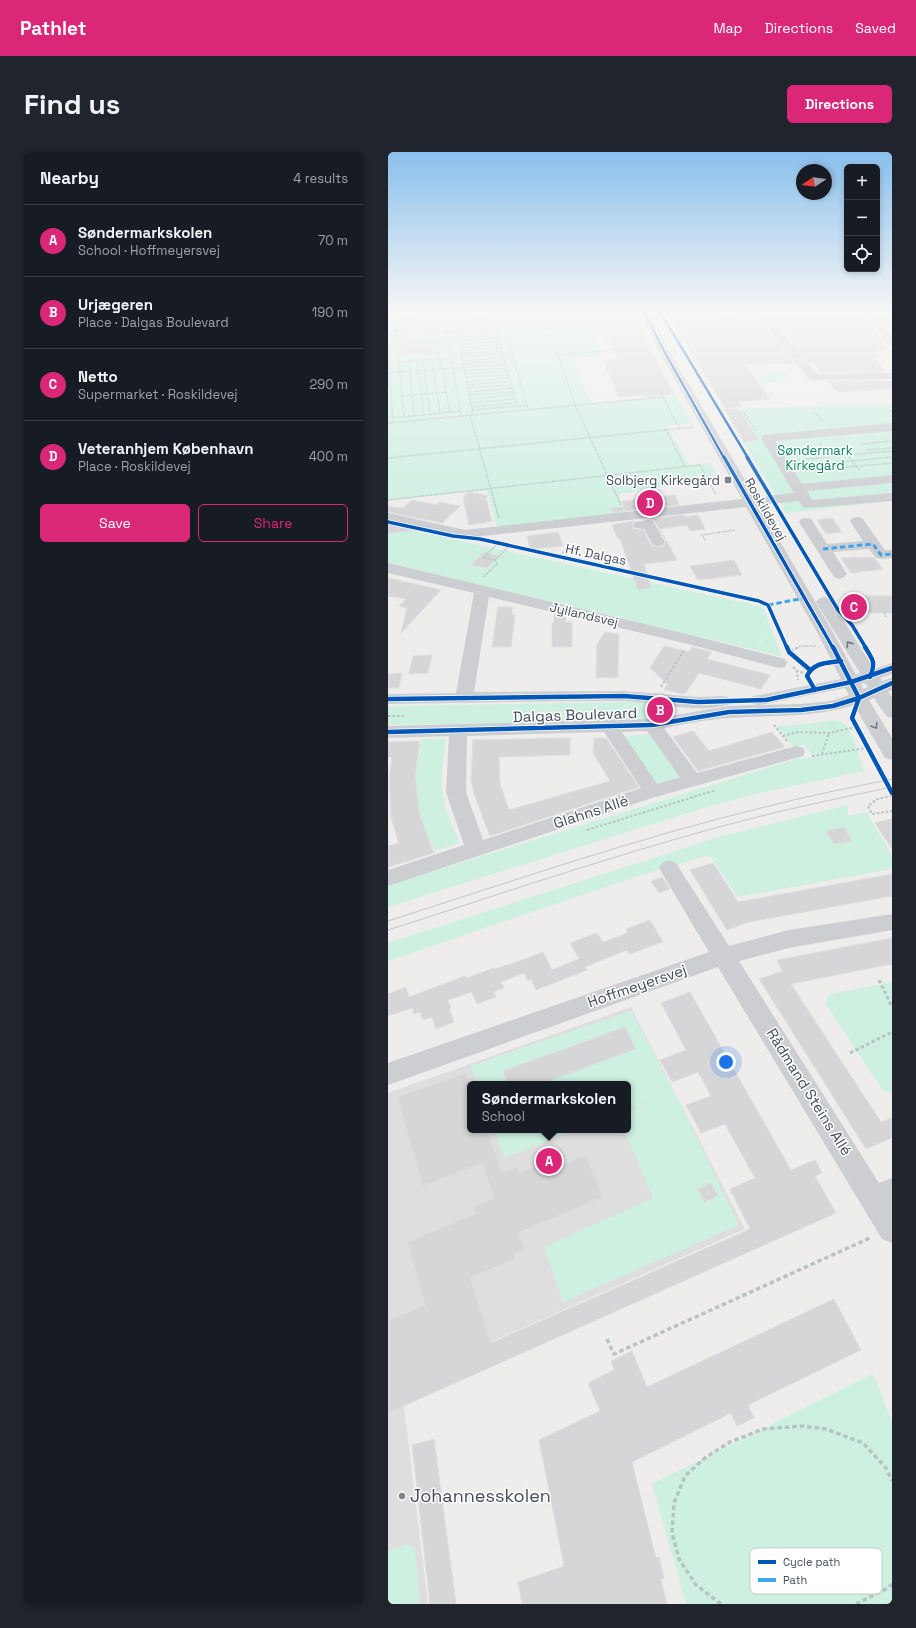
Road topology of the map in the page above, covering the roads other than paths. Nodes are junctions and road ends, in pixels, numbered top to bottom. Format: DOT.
graph roads {
  1 [pos="686,378"];
  2 [pos="691,387"];
  3 [pos="892,427"];
  4 [pos="892,479"];
  5 [pos="800,492"];
  6 [pos="892,497"];
  7 [pos="756,501"];
  8 [pos="388,517"];
  9 [pos="857,521"];
  10 [pos="806,522"];
  11 [pos="640,525"];
  12 [pos="658,542"];
  13 [pos="873,544"];
  14 [pos="823,549"];
  15 [pos="892,554"];
  16 [pos="388,568"];
  17 [pos="839,574"];
  18 [pos="478,589"];
  19 [pos="787,662"];
  20 [pos="892,668"];
  21 [pos="880,683"];
  22 [pos="855,690"];
  23 [pos="464,698"];
  24 [pos="388,699"];
  25 [pos="892,712"];
  26 [pos="652,725"];
  27 [pos="609,726"];
  28 [pos="458,731"];
  29 [pos="388,732"];
  30 [pos="796,752"];
  31 [pos="892,754"];
  32 [pos="693,781"];
  33 [pos="653,792"];
  34 [pos="476,850"];
  35 [pos="669,868"];
  36 [pos="388,878"];
  37 [pos="892,922"];
  38 [pos="724,956"];
  39 [pos="388,1074"];
  40 [pos="883,1195"];
  41 [pos="892,1228"];
  1 -- 2 [label="street, Roskildevej"];
  2 -- 7 [label="street, Roskildevej"];
  2 -- 7 [label="street, Roskildevej"];
  3 -- 5 [label="street"];
  4 -- 5 [label="street"];
  5 -- 6 [label="street"];
  5 -- 7 [label="street"];
  7 -- 8 [label="street"];
  21 -- 7 [label="street, Roskildevej, one-way"];
  7 -- 22 [label="street, Roskildevej"];
  9 -- 13 [label="street"];
  10 -- 14 [label="street"];
  11 -- 12 [label="street"];
  13 -- 14 [label="street"];
  13 -- 15 [label="street"];
  14 -- 17 [label="street"];
  16 -- 18 [label="street, Jyllandsvej"];
  18 -- 19 [label="street, Jyllandsvej"];
  18 -- 23 [label="street"];
  20 -- 21 [label="street, Dalgas Boulevard"];
  21 -- 22 [label="street, Dalgas Boulevard"];
  21 -- 25 [label="street, Roskildevej"];
  22 -- 23 [label="street, Dalgas Boulevard"];
  22 -- 26 [label="street, Dalgas Boulevard"];
  22 -- 31 [label="street, Roskildevej, one-way"];
  23 -- 24 [label="street, Dalgas Boulevard"];
  26 -- 27 [label="street, Dalgas Boulevard"];
  26 -- 32 [label="street"];
  27 -- 28 [label="street, Dalgas Boulevard"];
  27 -- 33 [label="street"];
  28 -- 29 [label="street, Dalgas Boulevard"];
  28 -- 34 [label="street"];
  30 -- 32 [label="street, Glahns Allé"];
  32 -- 33 [label="street, Glahns Allé"];
  33 -- 34 [label="street, Glahns Allé"];
  34 -- 36 [label="street, Glahns Allé"];
  35 -- 38 [label="street, Rådmand Steins Allé"];
  37 -- 38 [label="street, Hoffmeyersvej"];
  38 -- 39 [label="street, Hoffmeyersvej"];
  38 -- 40 [label="street, Rådmand Steins Allé"];
  40 -- 41 [label="street, Rådmand Steins Allé"];
}
